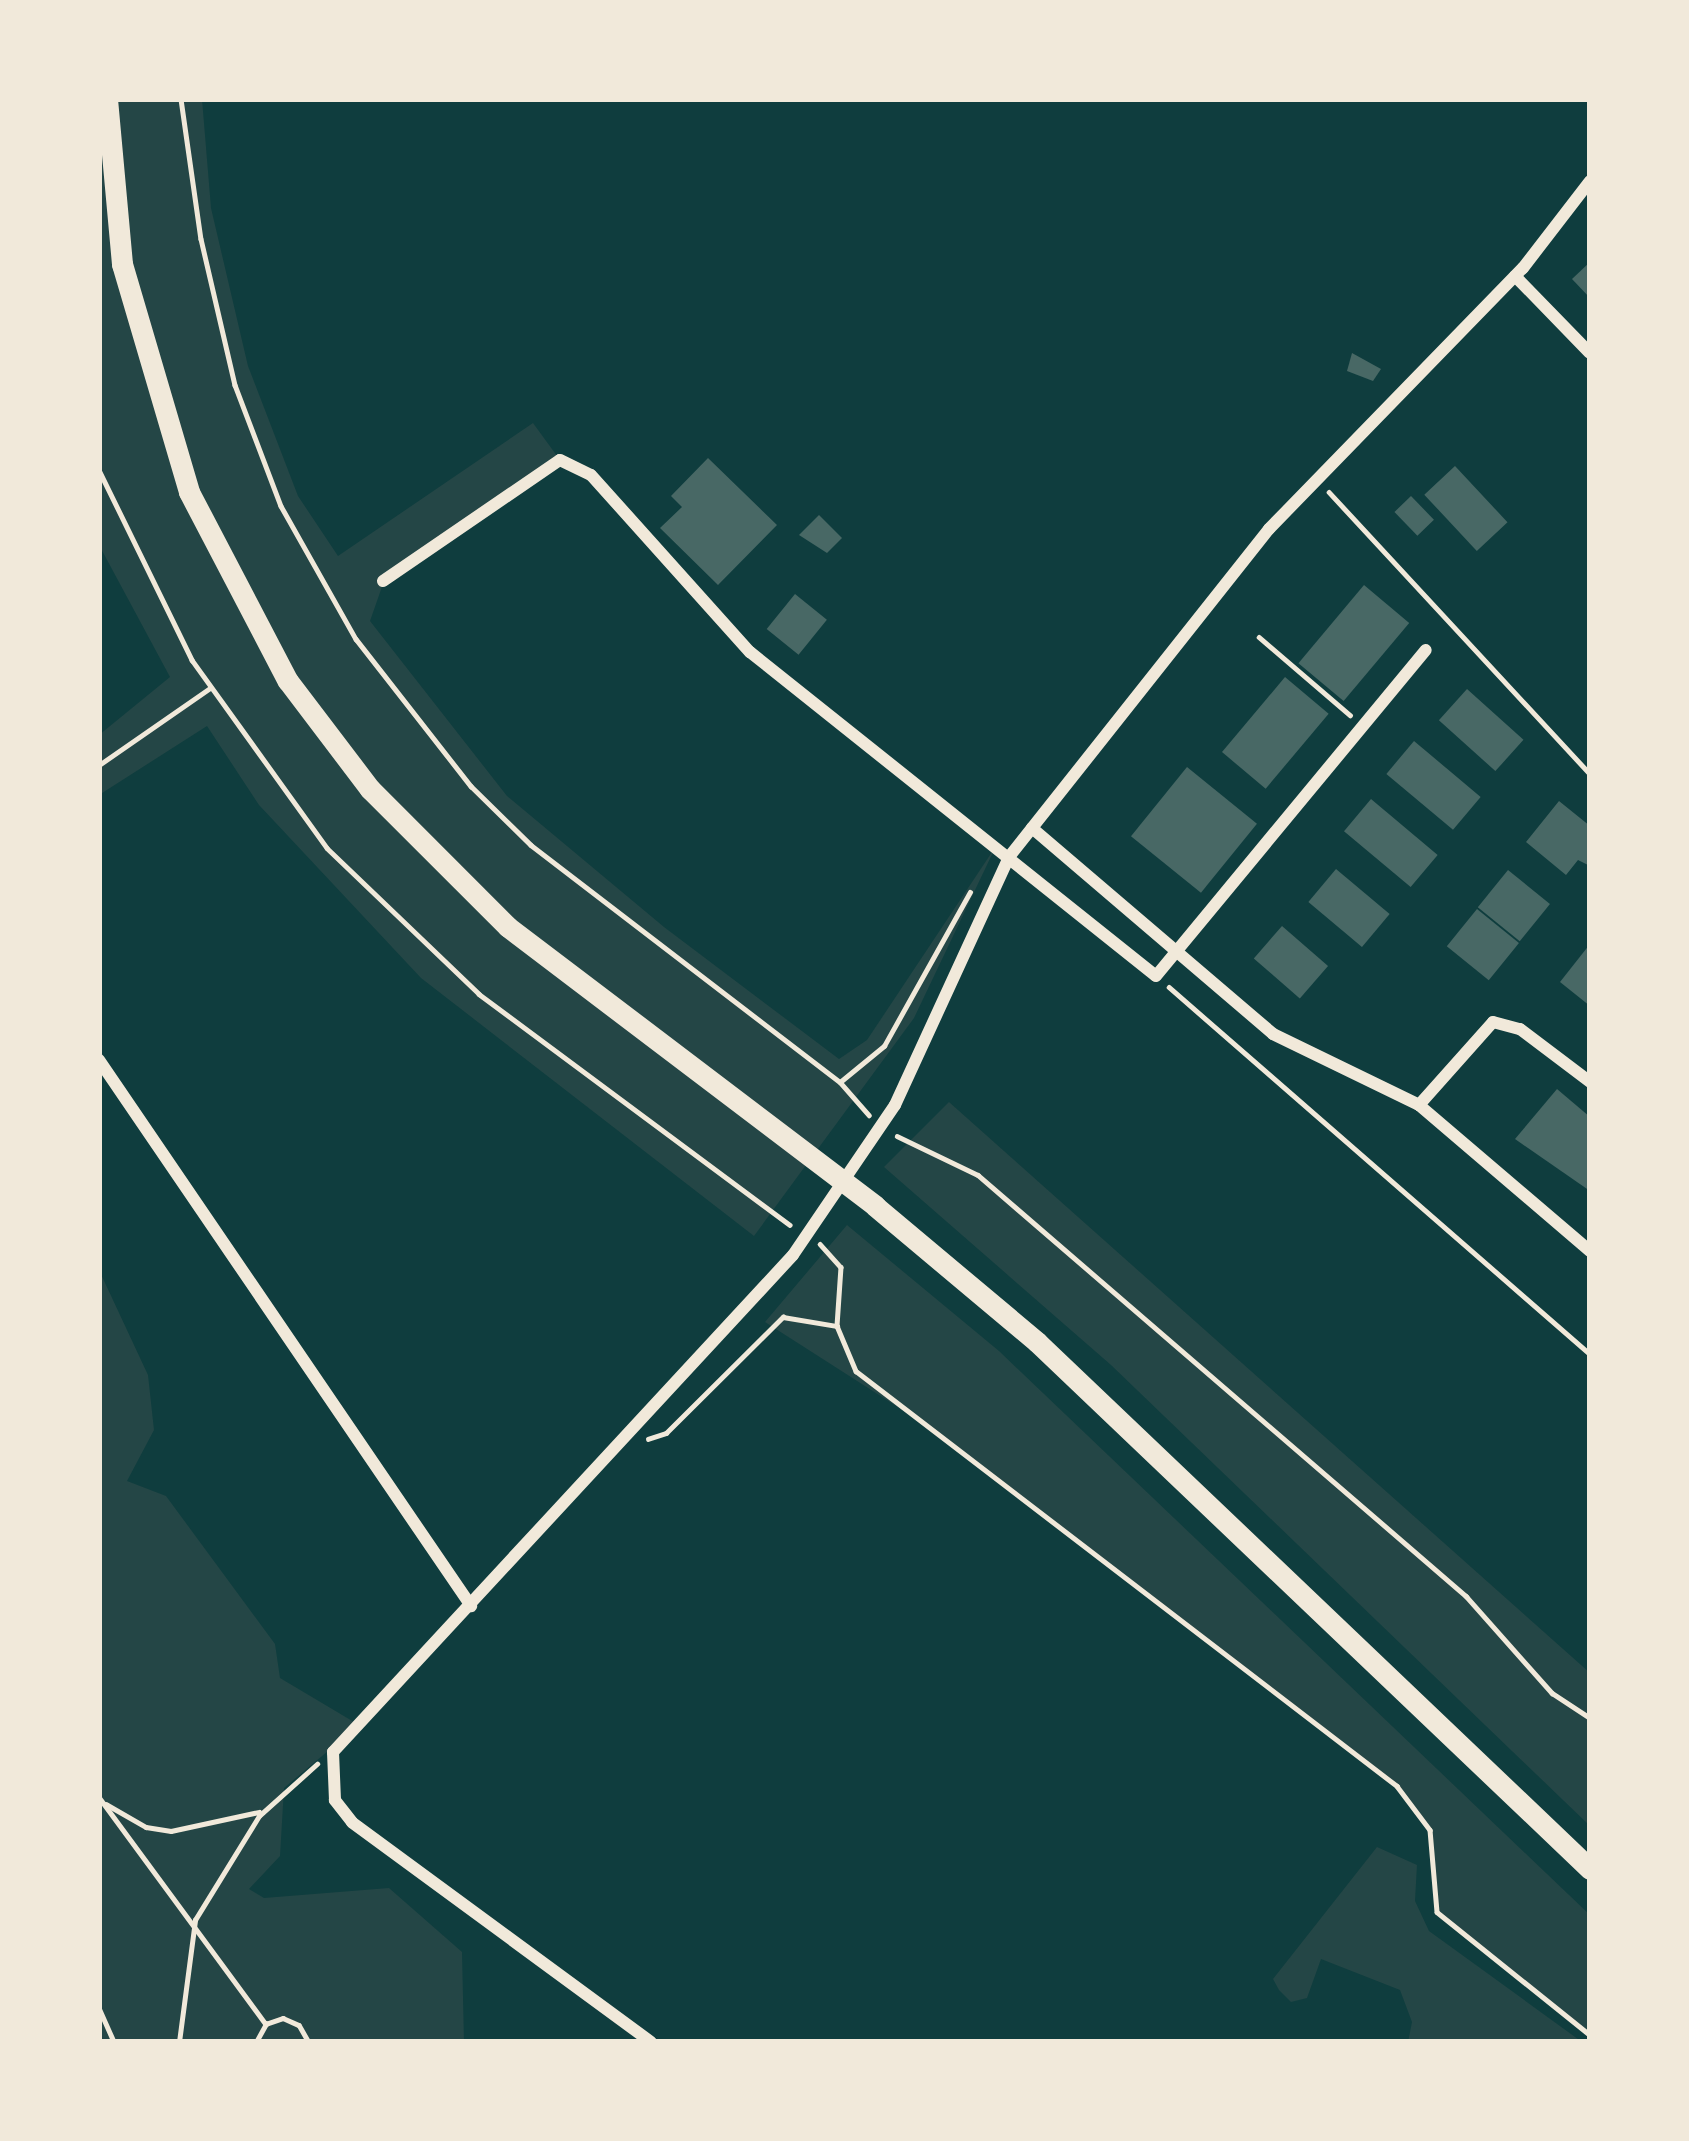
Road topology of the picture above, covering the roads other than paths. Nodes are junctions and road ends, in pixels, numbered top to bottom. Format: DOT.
graph roads {
  1 [pos="107,99"];
  2 [pos="1590,181"];
  3 [pos="1514,276"];
  4 [pos="1590,353"];
  5 [pos="383,580"];
  6 [pos="1426,650"];
  7 [pos="1032,828"];
  8 [pos="1010,857"];
  9 [pos="1177,950"];
  10 [pos="99,1060"];
  11 [pos="1590,1082"];
  12 [pos="1419,1105"];
  13 [pos="1590,1251"];
  14 [pos="471,1606"];
  15 [pos="1590,1869"];
  16 [pos="651,2042"];
  1 -- 15 [label="main road"];
  2 -- 3 [label="street"];
  3 -- 4 [label="street"];
  3 -- 7 [label="street"];
  5 -- 8 [label="street"];
  6 -- 9 [label="street"];
  7 -- 8 [label="street"];
  7 -- 9 [label="street"];
  8 -- 9 [label="street"];
  8 -- 14 [label="street"];
  9 -- 12 [label="street"];
  10 -- 14 [label="street"];
  11 -- 12 [label="street"];
  12 -- 13 [label="street"];
  14 -- 16 [label="street"];
}
